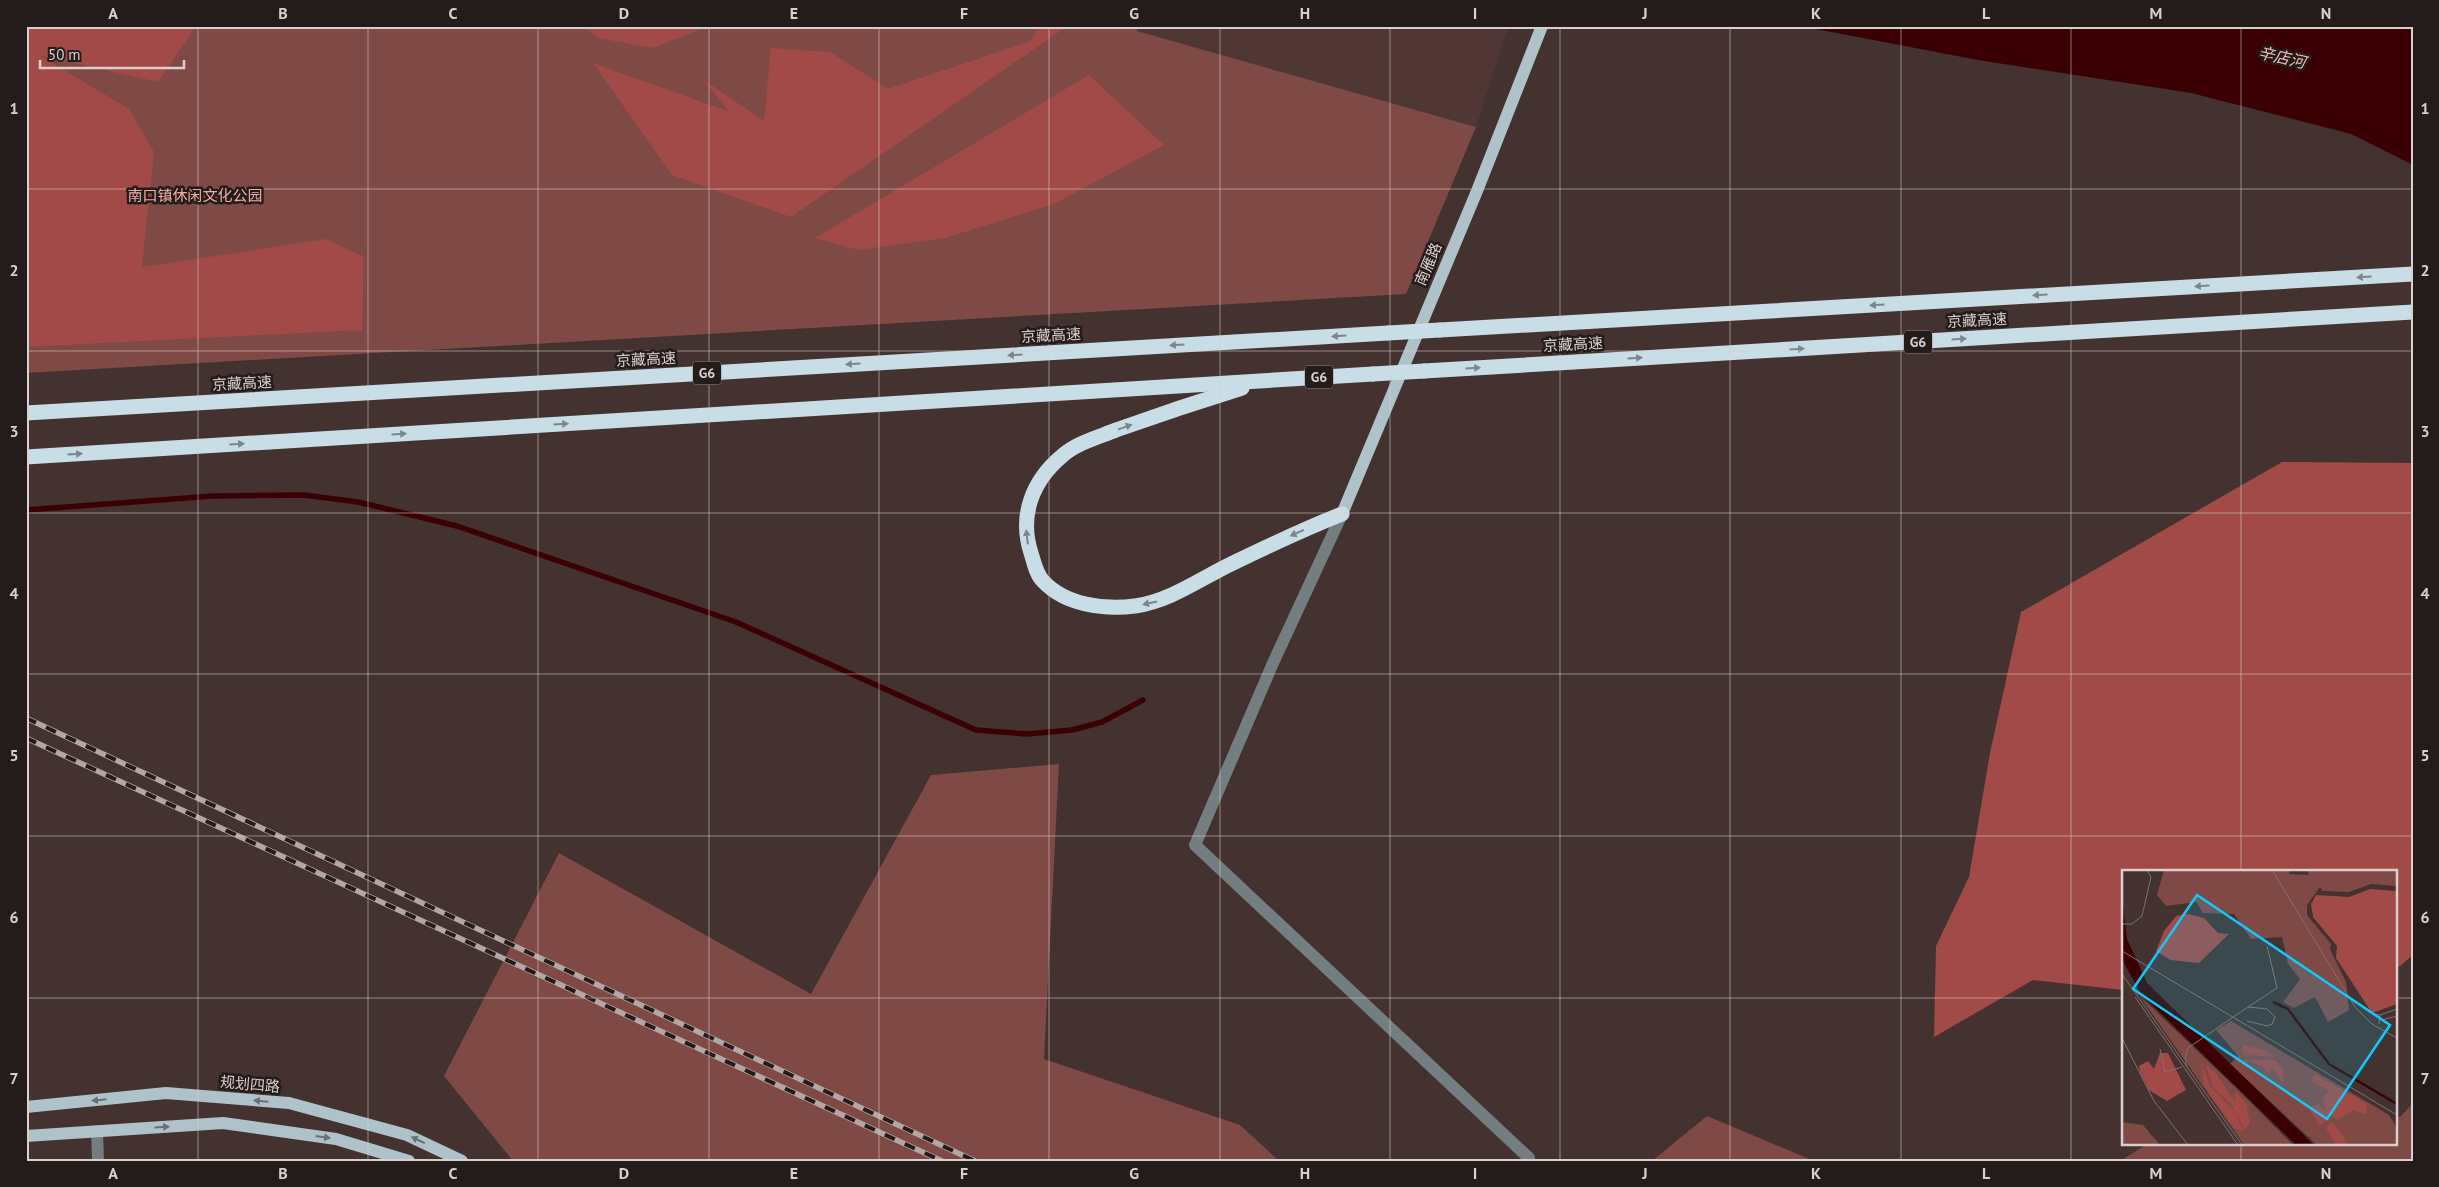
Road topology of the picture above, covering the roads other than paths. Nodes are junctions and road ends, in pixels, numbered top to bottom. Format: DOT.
graph roads {
  1 [pos="1542,26"];
  2 [pos="2413,274"];
  3 [pos="2413,312"];
  4 [pos="1265,381"];
  5 [pos="26,413"];
  6 [pos="26,457"];
  7 [pos="1342,514"];
  8 [pos="26,1107"];
  9 [pos="97,1131"];
  10 [pos="26,1136"];
  11 [pos="1529,1158"];
  12 [pos="98,1161"];
  13 [pos="409,1161"];
  14 [pos="462,1161"];
  1 -- 7 [label="main road, 南雁路"];
  2 -- 5 [label="highway, 京藏高速 / G6, one-way, bridge"];
  4 -- 3 [label="highway, 京藏高速 / G6, one-way, bridge"];
  6 -- 4 [label="highway, G6, one-way"];
  7 -- 4 [label="highway, one-way"];
  7 -- 11 [label="street"];
  14 -- 8 [label="main road, 规划四路, one-way"];
  9 -- 10 [label="main road"];
  9 -- 12 [label="street"];
  9 -- 13 [label="main road, one-way"];
}
